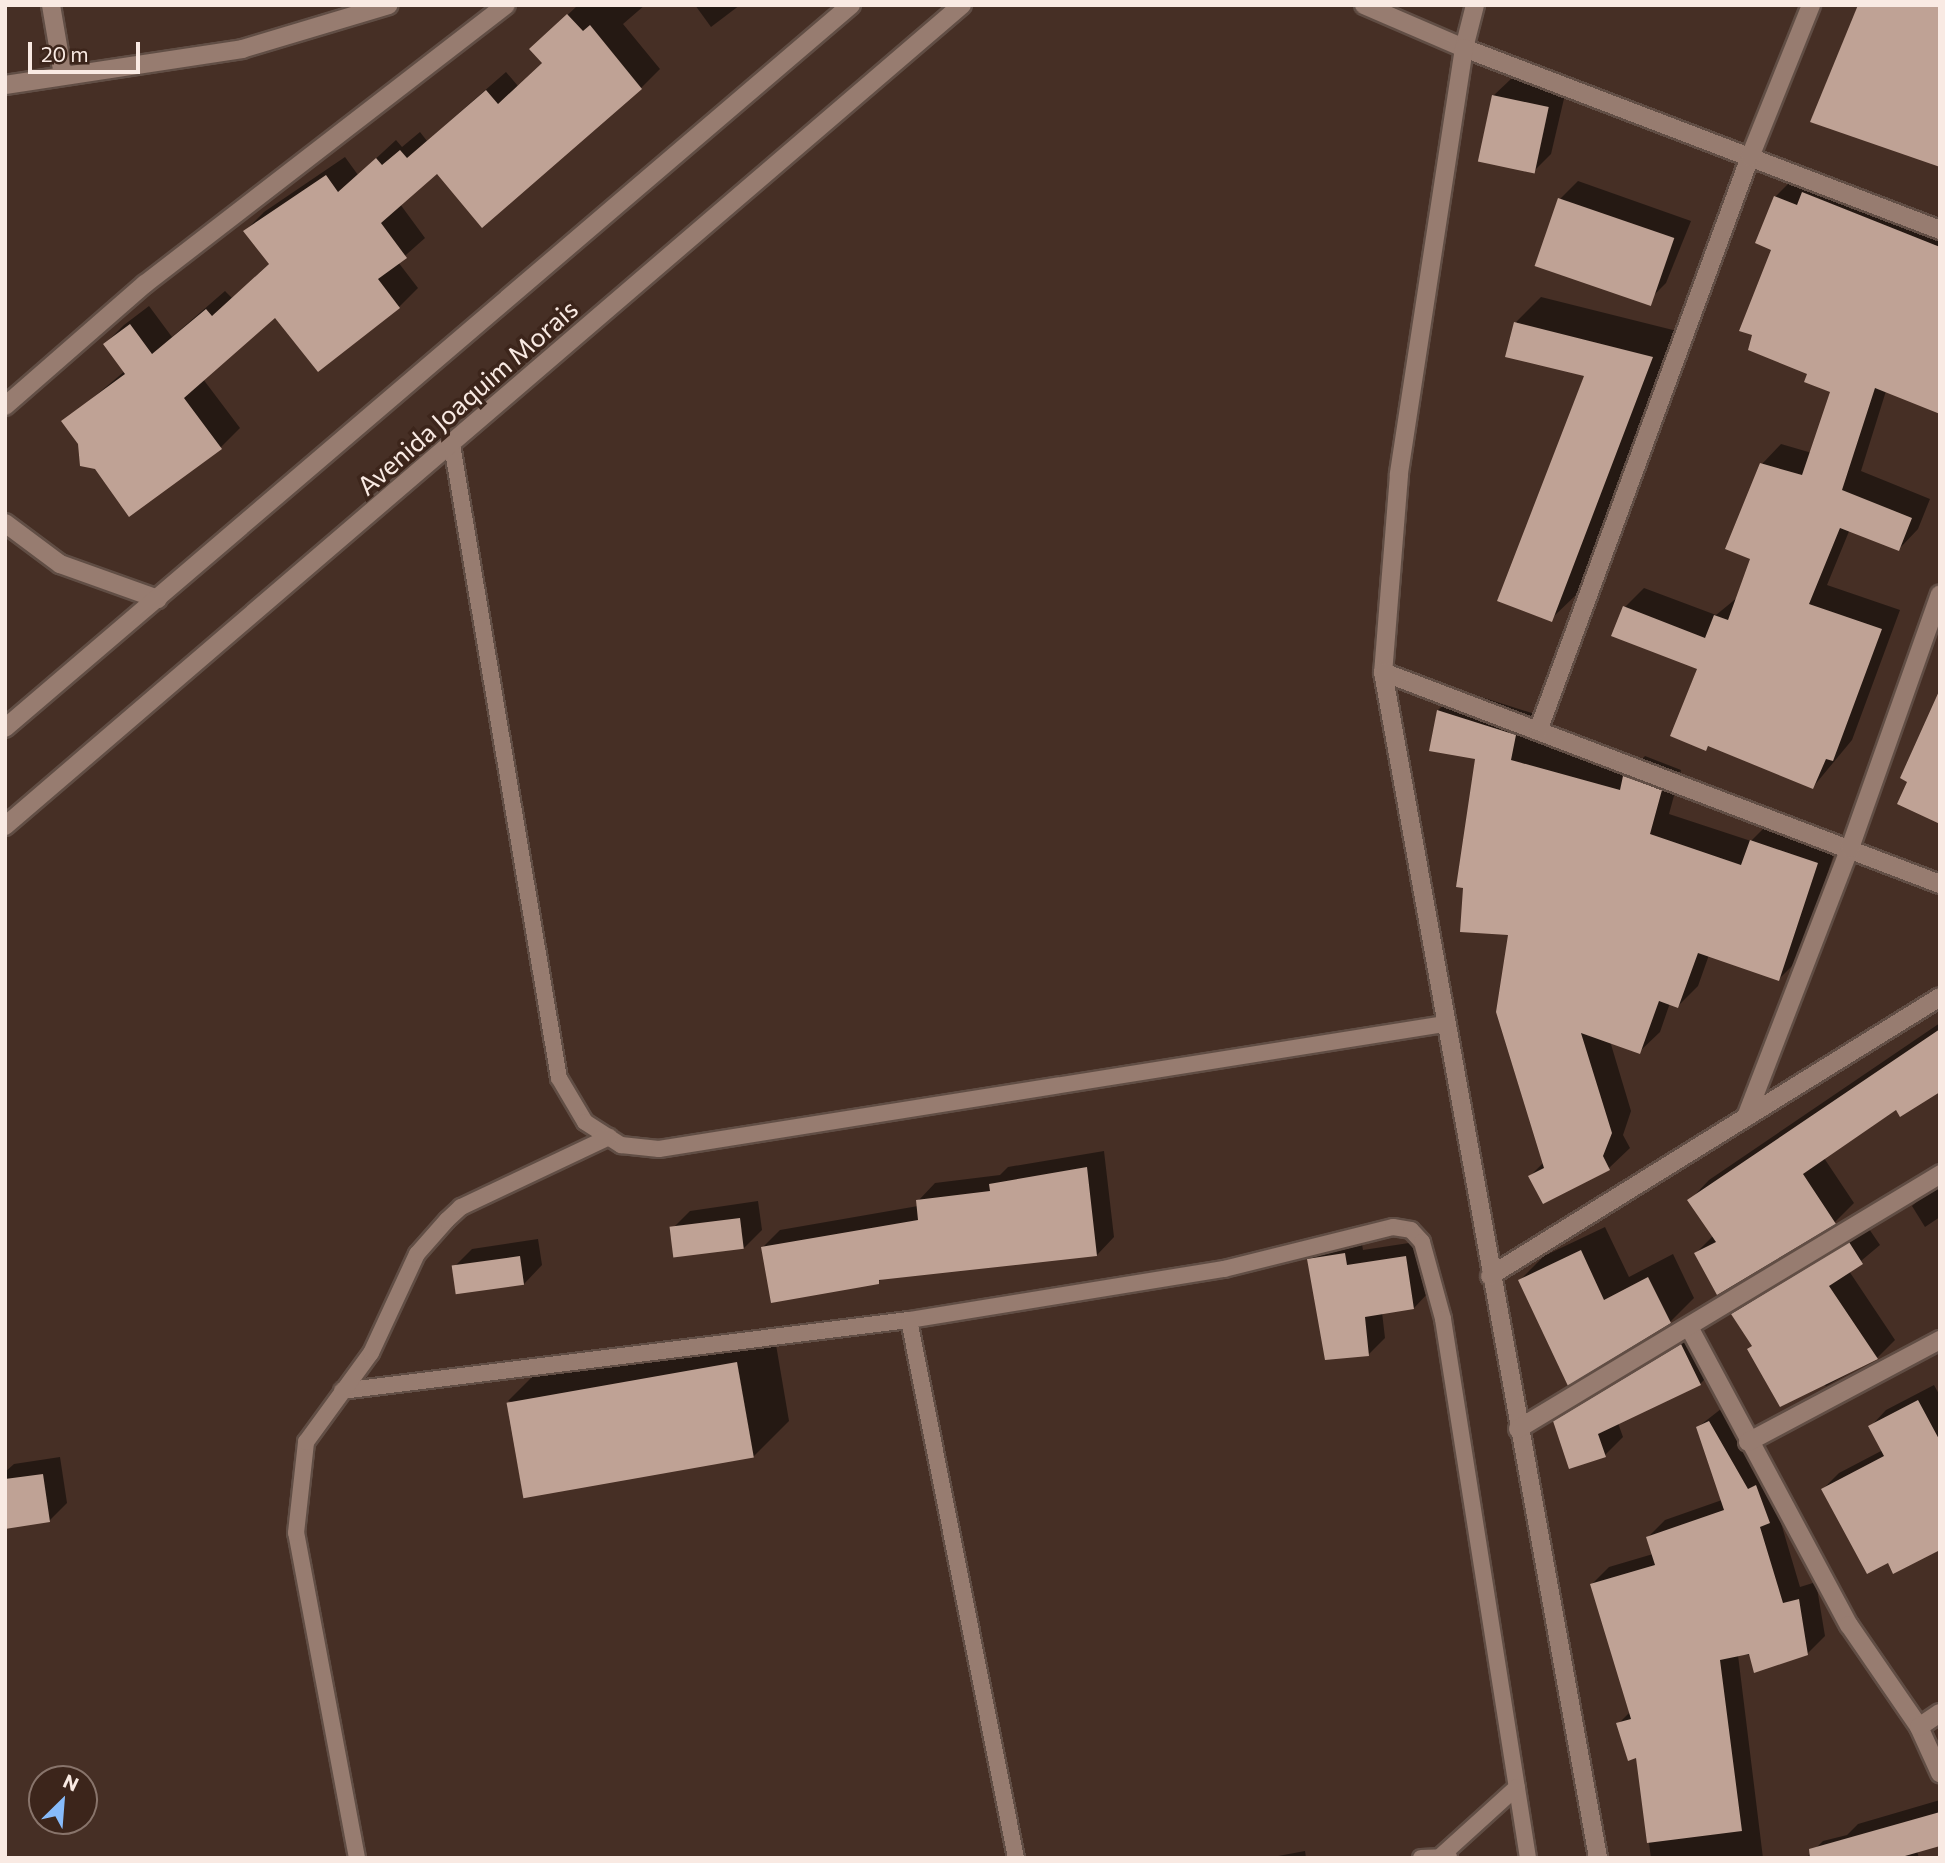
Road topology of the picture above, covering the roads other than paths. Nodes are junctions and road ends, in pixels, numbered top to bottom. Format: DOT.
graph roads {
  1 [pos="51,5"];
  2 [pos="389,5"];
  3 [pos="506,5"];
  4 [pos="851,5"];
  5 [pos="962,5"];
  6 [pos="1364,5"];
  7 [pos="1475,5"];
  8 [pos="1811,5"];
  9 [pos="1464,48"];
  10 [pos="63,75"];
  11 [pos="5,85"];
  12 [pos="1750,158"];
  13 [pos="1940,230"];
  14 [pos="5,406"];
  15 [pos="452,445"];
  16 [pos="5,523"];
  17 [pos="1940,594"];
  18 [pos="158,599"];
  19 [pos="1383,672"];
  20 [pos="5,728"];
  21 [pos="1538,731"];
  22 [pos="5,826"];
  23 [pos="1850,848"];
  24 [pos="1940,884"];
  25 [pos="1940,996"];
  26 [pos="1445,1024"];
  27 [pos="1746,1117"];
  28 [pos="609,1137"];
  29 [pos="1940,1174"];
  30 [pos="1490,1276"];
  31 [pos="909,1320"];
  32 [pos="1690,1329"];
  33 [pos="1940,1340"];
  34 [pos="342,1391"];
  35 [pos="1518,1429"];
  36 [pos="1748,1442"];
  37 [pos="1940,1713"];
  38 [pos="1919,1727"];
  39 [pos="1940,1773"];
  40 [pos="1517,1787"];
  41 [pos="1446,1856"];
  42 [pos="357,1858"];
  43 [pos="1016,1858"];
  44 [pos="1421,1858"];
  45 [pos="1528,1858"];
  46 [pos="1598,1858"];
  1 -- 10 [label="street"];
  2 -- 10 [label="street"];
  3 -- 14 [label="street"];
  4 -- 18 [label="street, Avenida Joaquim Morais"];
  5 -- 15 [label="street, Avenida Joaquim Morais"];
  6 -- 9 [label="street"];
  7 -- 9 [label="street"];
  8 -- 12 [label="street"];
  9 -- 12 [label="street"];
  9 -- 19 [label="street"];
  10 -- 11 [label="street"];
  12 -- 13 [label="street"];
  12 -- 21 [label="street"];
  15 -- 22 [label="street, Avenida Joaquim Morais"];
  15 -- 28 [label="lane"];
  16 -- 18 [label="street"];
  17 -- 23 [label="street"];
  18 -- 20 [label="street, Avenida Joaquim Morais"];
  19 -- 21 [label="street"];
  19 -- 26 [label="street"];
  21 -- 23 [label="street"];
  23 -- 24 [label="street"];
  23 -- 27 [label="street"];
  25 -- 27 [label="street"];
  26 -- 28 [label="lane"];
  26 -- 30 [label="street"];
  27 -- 30 [label="street"];
  28 -- 34 [label="lane"];
  29 -- 32 [label="street"];
  30 -- 35 [label="street"];
  31 -- 34 [label="lane"];
  31 -- 40 [label="lane"];
  31 -- 43 [label="lane"];
  32 -- 35 [label="street"];
  32 -- 36 [label="street"];
  33 -- 36 [label="street"];
  34 -- 42 [label="lane"];
  35 -- 46 [label="street"];
  36 -- 38 [label="street"];
  37 -- 38 [label="street"];
  38 -- 39 [label="street"];
  40 -- 41 [label="lane"];
  40 -- 45 [label="lane"];
  41 -- 44 [label="lane"];
}
